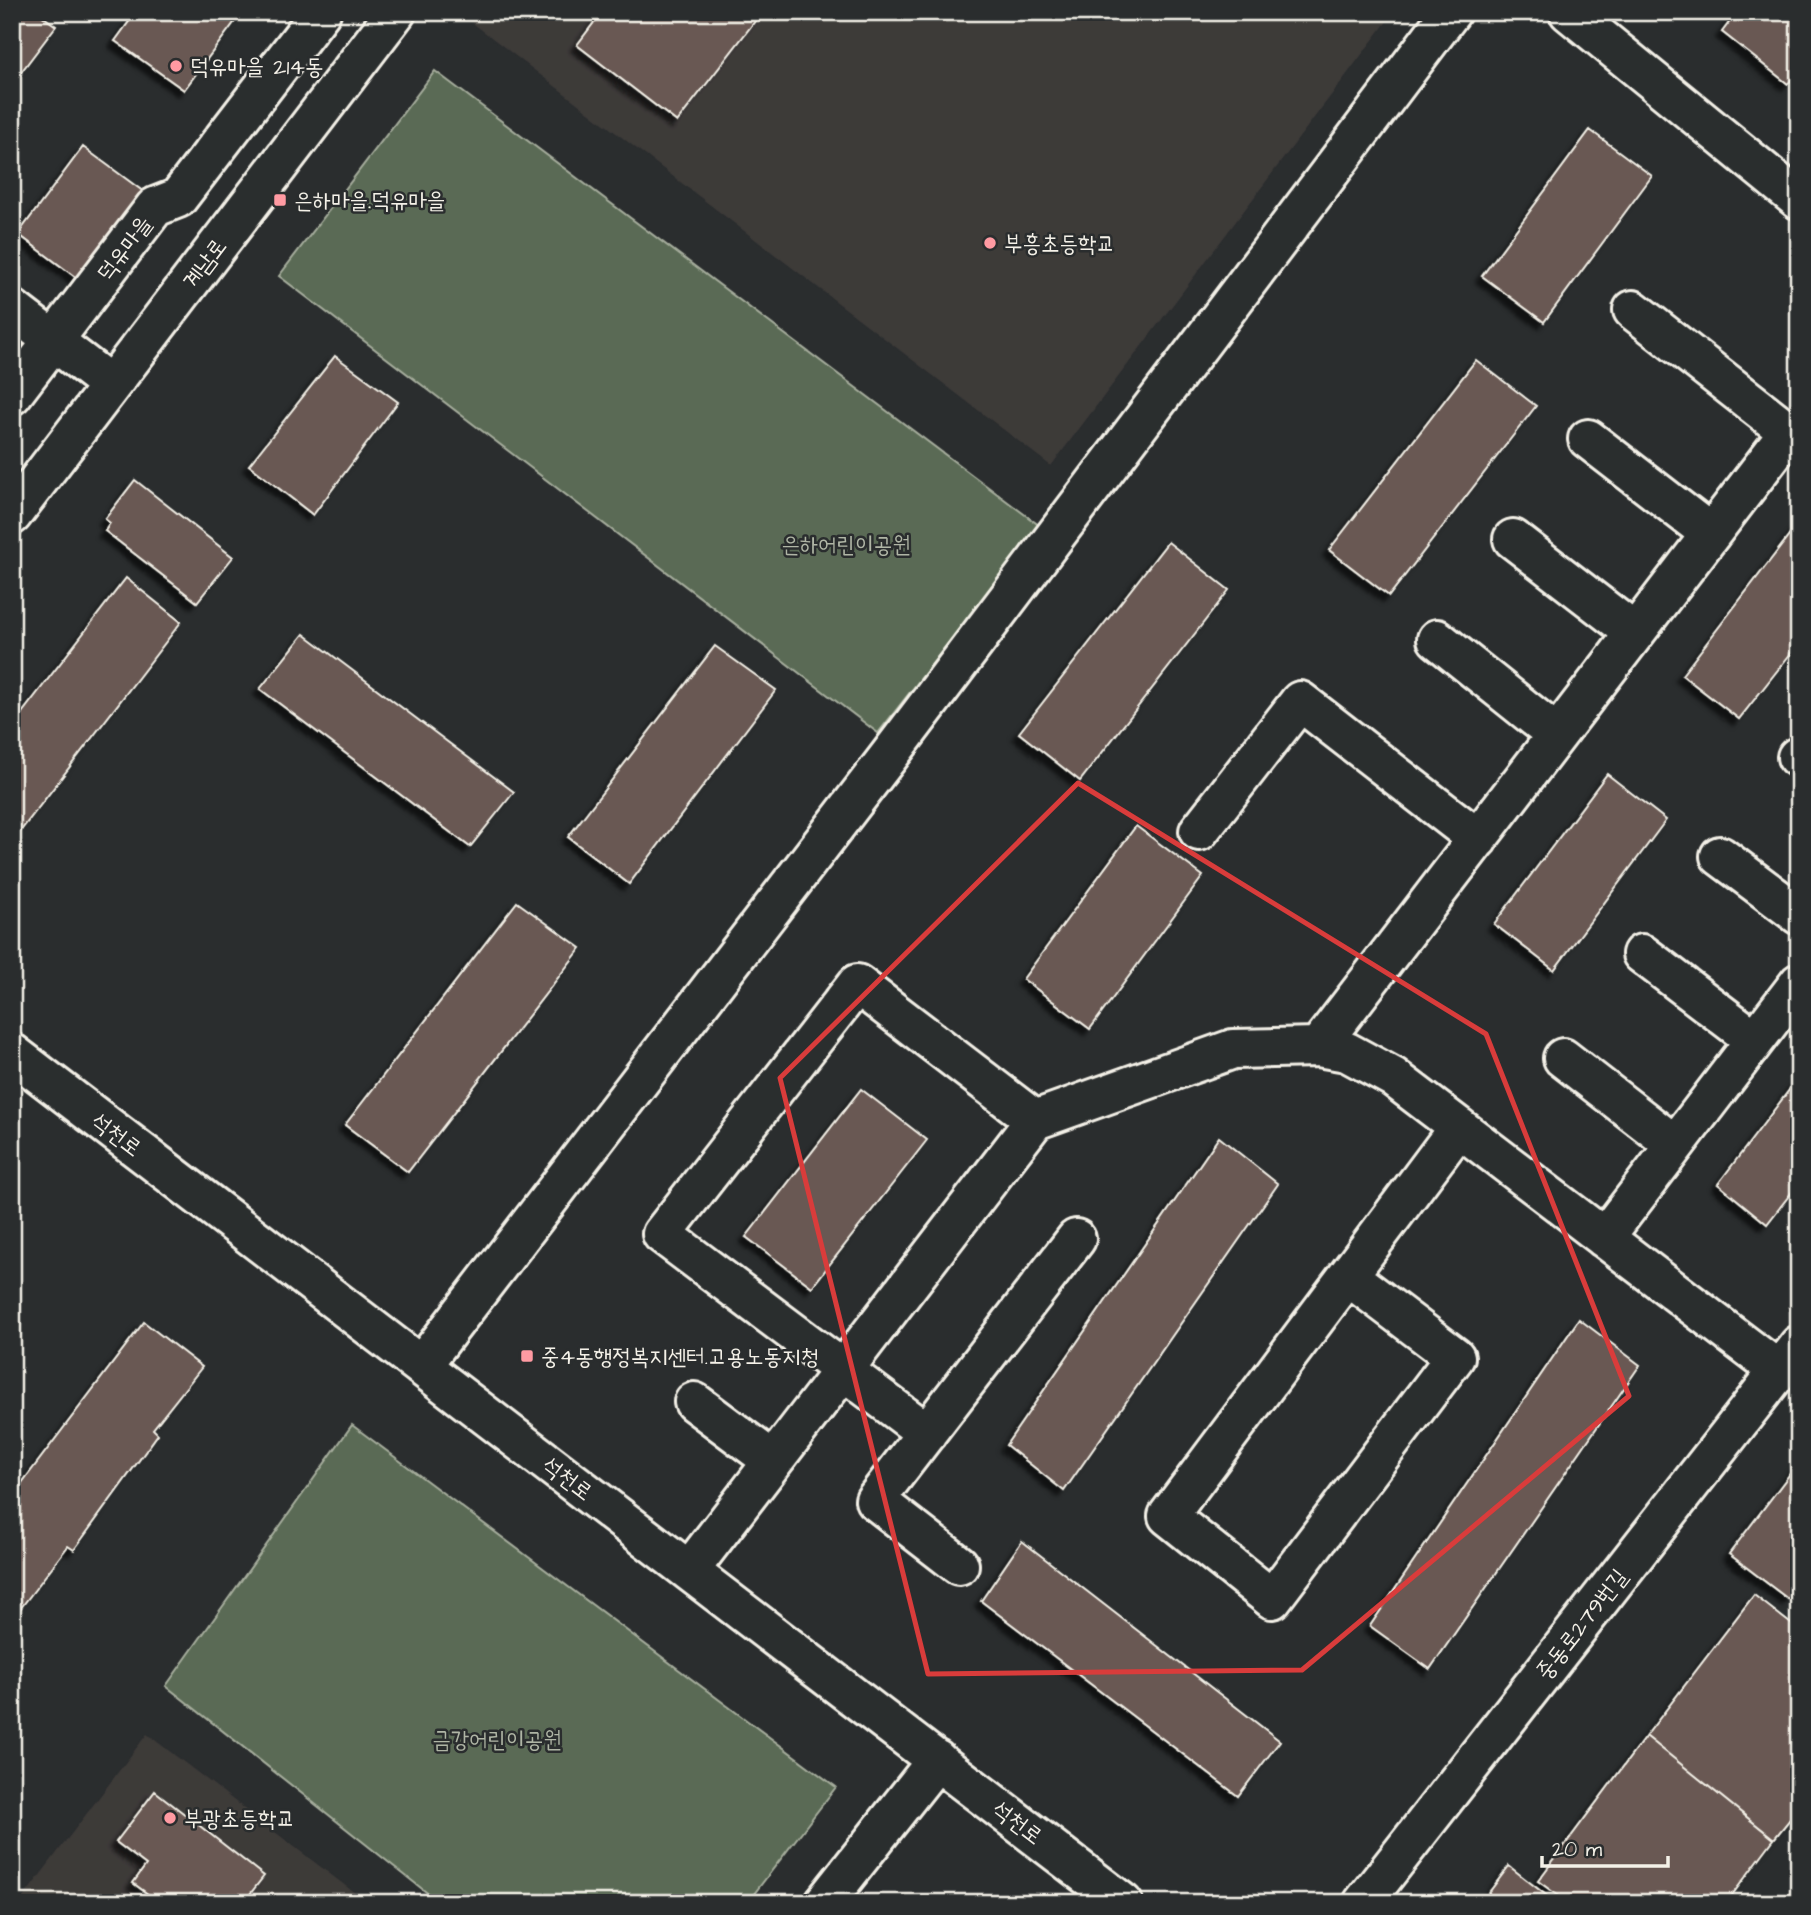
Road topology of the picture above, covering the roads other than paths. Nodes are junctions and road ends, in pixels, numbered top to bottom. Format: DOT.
graph roads {
  1 [pos="321,12"];
  2 [pos="396,12"];
  3 [pos="1451,12"];
  4 [pos="1569,12"];
  5 [pos="1799,200"];
  6 [pos="12,309"];
  7 [pos="1633,310"];
  8 [pos="53,341"];
  9 [pos="111,385"];
  10 [pos="12,395"];
  11 [pos="1588,439"];
  12 [pos="12,515"];
  13 [pos="1711,534"];
  14 [pos="1513,539"];
  15 [pos="1635,633"];
  16 [pos="1437,639"];
  17 [pos="1557,735"];
  18 [pos="1199,831"];
  19 [pos="1478,839"];
  20 [pos="1720,856"];
  21 [pos="1799,915"];
  22 [pos="1642,954"];
  23 [pos="1799,983"];
  24 [pos="1755,1040"];
  25 [pos="1318,1047"];
  26 [pos="12,1053"];
  27 [pos="1563,1058"];
  28 [pos="1035,1120"];
  29 [pos="1459,1127"];
  30 [pos="1675,1145"];
  31 [pos="1604,1238"];
  32 [pos="1076,1240"];
  33 [pos="1348,1276"];
  34 [pos="1789,1358"];
  35 [pos="421,1366"];
  36 [pos="844,1370"];
  37 [pos="694,1402"];
  38 [pos="927,1433"];
  39 [pos="773,1461"];
  40 [pos="959,1565"];
  41 [pos="689,1571"];
  42 [pos="937,1760"];
  43 [pos="824,1903"];
  44 [pos="1123,1903"];
  45 [pos="1363,1903"];
  1 -- 8 [label="street, 덕유마을"];
  2 -- 9 [label="street, 계남로"];
  3 -- 35 [label="street"];
  4 -- 5 [label="street"];
  6 -- 8 [label="street"];
  7 -- 13 [label="street"];
  8 -- 9 [label="street"];
  8 -- 10 [label="street, 덕유마을"];
  9 -- 12 [label="street, 계남로"];
  11 -- 13 [label="street"];
  13 -- 15 [label="street"];
  14 -- 15 [label="street"];
  15 -- 17 [label="street"];
  16 -- 17 [label="street"];
  17 -- 19 [label="street"];
  18 -- 19 [label="street"];
  19 -- 25 [label="street"];
  20 -- 21 [label="street"];
  22 -- 24 [label="street"];
  23 -- 24 [label="street"];
  24 -- 30 [label="street"];
  25 -- 28 [label="street"];
  25 -- 29 [label="street"];
  26 -- 35 [label="street, 석천로"];
  27 -- 30 [label="street"];
  28 -- 36 [label="street"];
  28 -- 36 [label="street"];
  29 -- 31 [label="street"];
  29 -- 33 [label="street"];
  30 -- 31 [label="street"];
  31 -- 34 [label="street"];
  32 -- 38 [label="street"];
  33 -- 33 [label="street"];
  34 -- 45 [label="street, 중동로279번길"];
  35 -- 41 [label="street, 석천로"];
  36 -- 38 [label="street"];
  36 -- 39 [label="street"];
  37 -- 39 [label="street"];
  38 -- 40 [label="street"];
  39 -- 41 [label="street"];
  41 -- 42 [label="street, 석천로"];
  42 -- 43 [label="street"];
  42 -- 44 [label="street, 석천로"];
}
